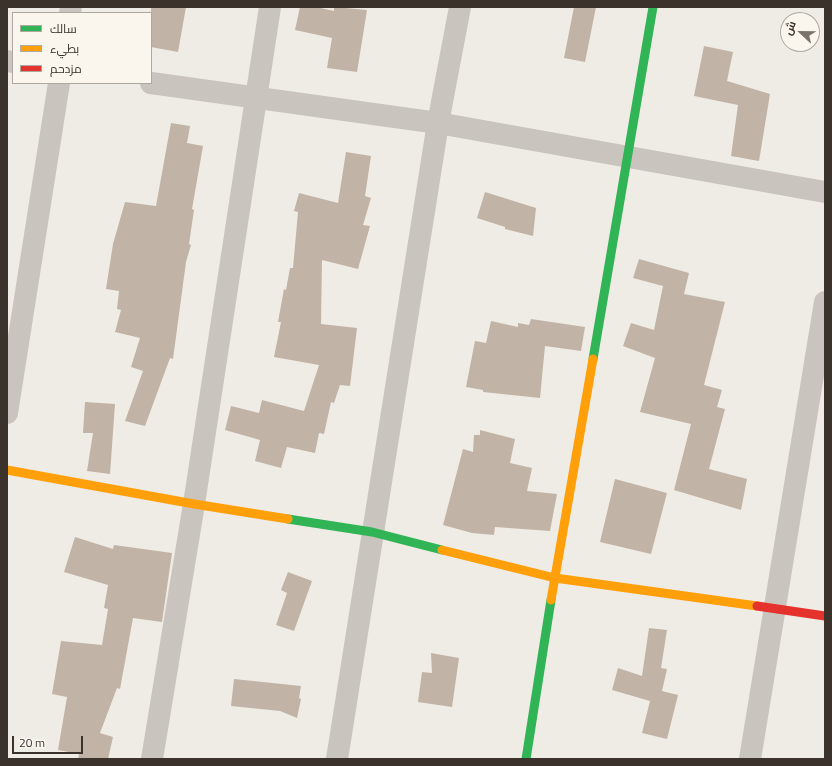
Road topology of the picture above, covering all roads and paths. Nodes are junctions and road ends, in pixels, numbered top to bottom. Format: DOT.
graph roads {
  1 [pos="270,7"];
  2 [pos="460,7"];
  3 [pos="653,7"];
  4 [pos="152,83"];
  5 [pos="59,84"];
  6 [pos="255,98"];
  7 [pos="438,123"];
  8 [pos="629,157"];
  9 [pos="825,192"];
  10 [pos="825,302"];
  11 [pos="7,413"];
  12 [pos="7,470"];
  13 [pos="194,504"];
  14 [pos="372,532"];
  15 [pos="555,578"];
  16 [pos="774,608"];
  17 [pos="825,616"];
  18 [pos="152,759"];
  19 [pos="337,759"];
  20 [pos="526,759"];
  21 [pos="750,759"];
  1 -- 6 [label="street"];
  2 -- 7 [label="street"];
  3 -- 8 [label="street"];
  4 -- 6 [label="street"];
  5 -- 11 [label="street"];
  6 -- 7 [label="street"];
  6 -- 13 [label="street"];
  7 -- 8 [label="street"];
  7 -- 14 [label="street"];
  8 -- 9 [label="street"];
  8 -- 15 [label="street"];
  10 -- 16 [label="street"];
  12 -- 13 [label="street"];
  13 -- 14 [label="street"];
  13 -- 18 [label="street"];
  14 -- 15 [label="street"];
  14 -- 19 [label="street"];
  15 -- 16 [label="street"];
  15 -- 20 [label="street"];
  16 -- 17 [label="street"];
  16 -- 21 [label="street"];
}
